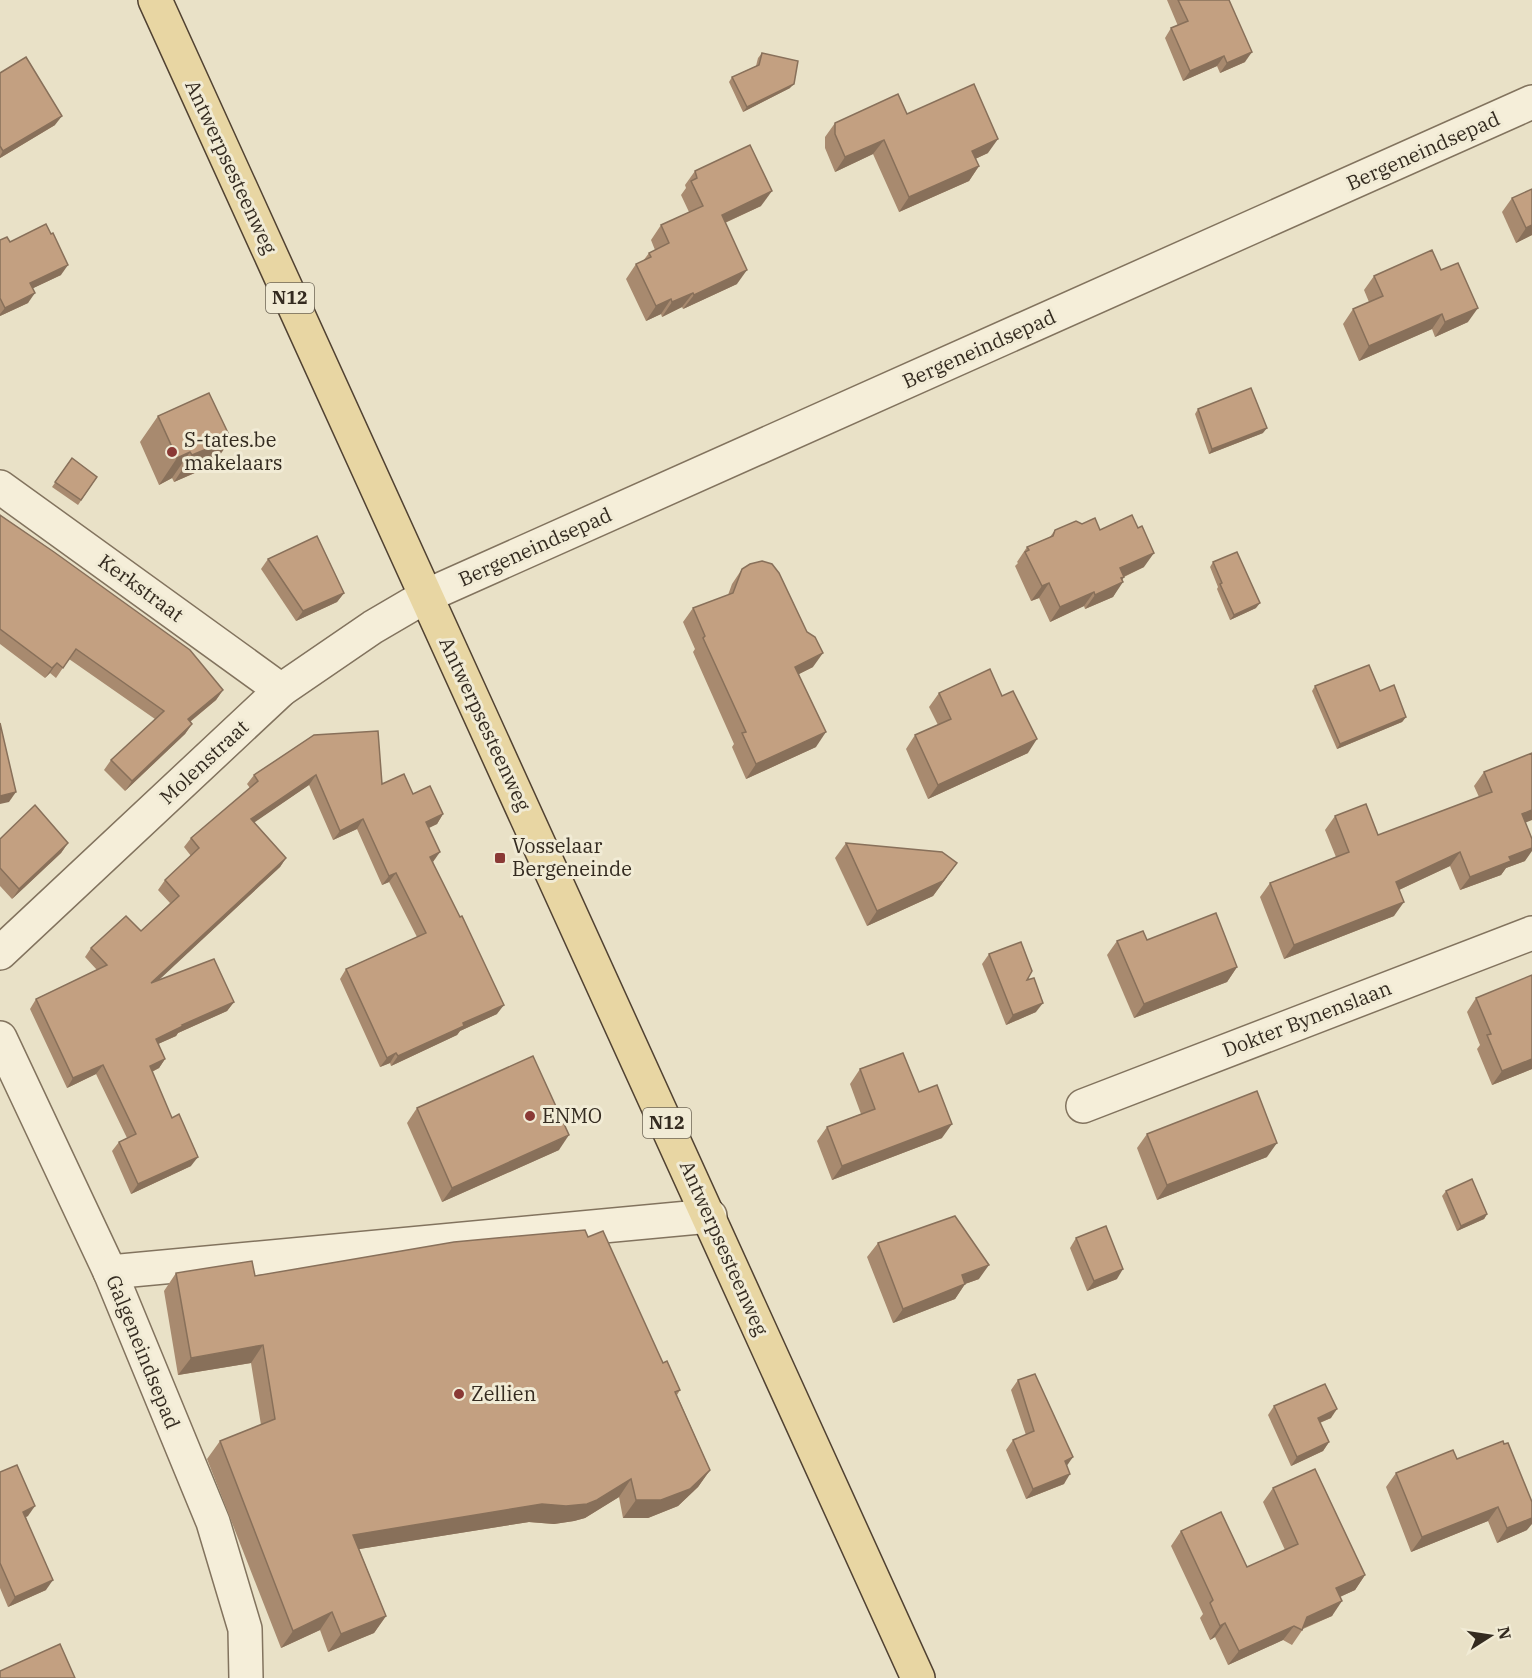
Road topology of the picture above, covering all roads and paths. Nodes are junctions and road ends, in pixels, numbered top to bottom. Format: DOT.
graph roads {
  1 [pos="155,0"];
  2 [pos="1532,102"];
  3 [pos="0,487"];
  4 [pos="426,596"];
  5 [pos="281,690"];
  6 [pos="1532,933"];
  7 [pos="0,953"];
  8 [pos="0,1038"];
  9 [pos="1083,1106"];
  10 [pos="710,1216"];
  11 [pos="110,1272"];
  12 [pos="246,1678"];
  13 [pos="918,1678"];
  1 -- 4 [label="main road, Antwerpsesteenweg / N12"];
  2 -- 4 [label="street, Bergeneindsepad"];
  3 -- 5 [label="street, Kerkstraat"];
  4 -- 5 [label="street, Molenstraat"];
  4 -- 10 [label="main road, Antwerpsesteenweg / N12"];
  5 -- 7 [label="street, Molenstraat"];
  6 -- 9 [label="street, Dokter Bynenslaan"];
  8 -- 11 [label="street, Galgeneindsepad"];
  10 -- 11 [label="street"];
  10 -- 13 [label="main road, Antwerpsesteenweg / N12"];
  11 -- 12 [label="street, Galgeneindsepad"];
}
